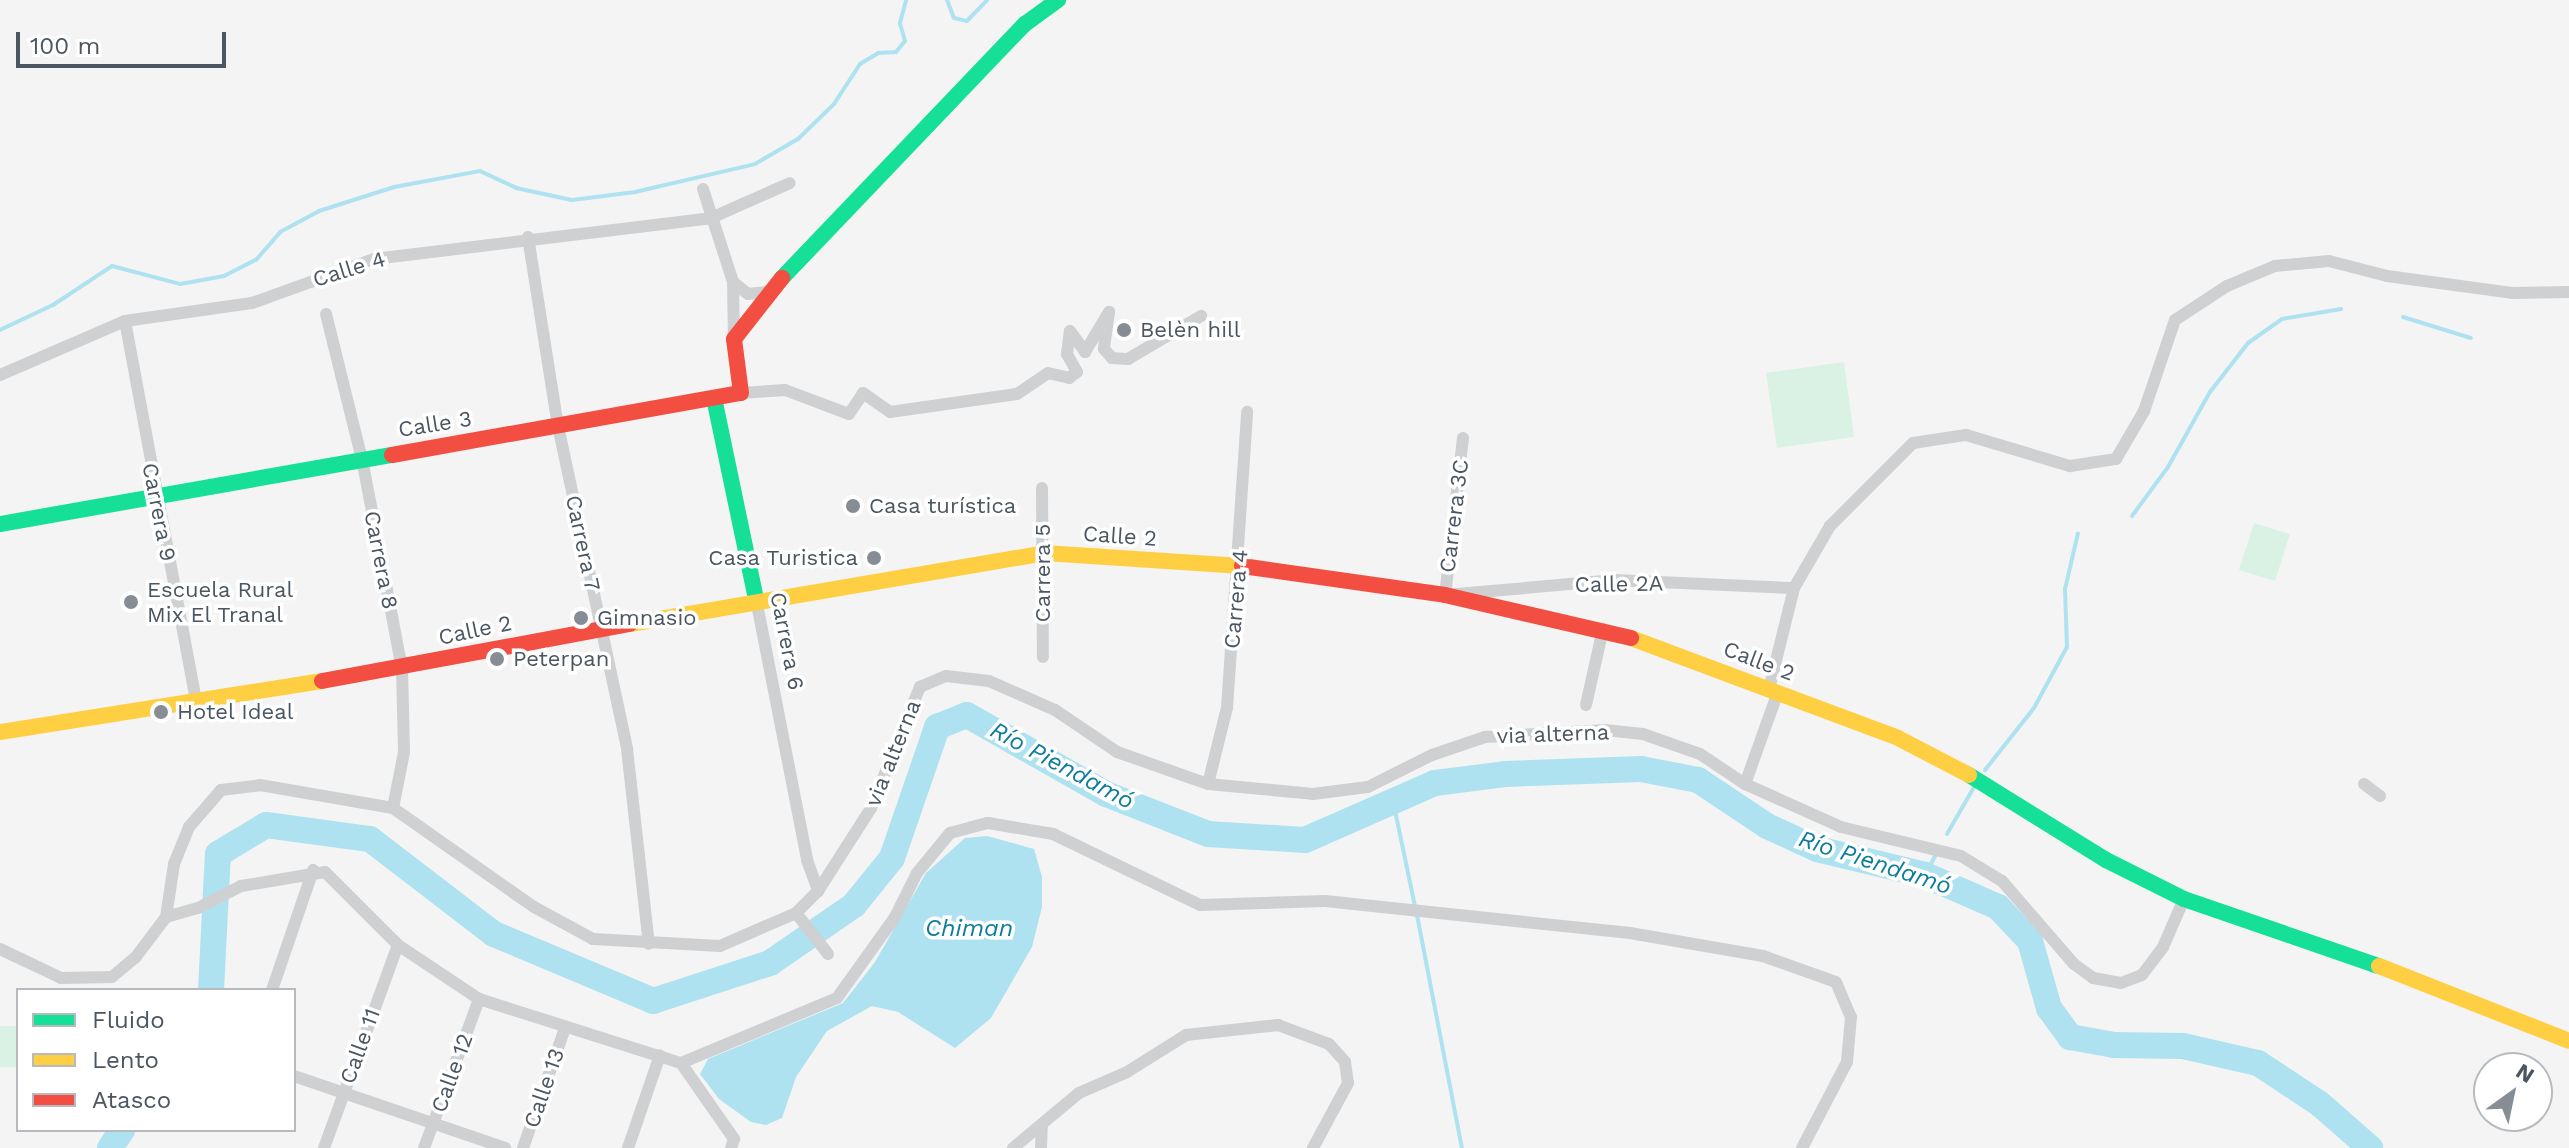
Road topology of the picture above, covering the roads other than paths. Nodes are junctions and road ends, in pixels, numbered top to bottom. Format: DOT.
graph roads {
  1 [pos="1058,0"];
  2 [pos="790,183"];
  3 [pos="703,189"];
  4 [pos="711,218"];
  5 [pos="528,237"];
  6 [pos="733,282"];
  7 [pos="768,292"];
  8 [pos="2569,292"];
  9 [pos="326,314"];
  10 [pos="1201,316"];
  11 [pos="125,321"];
  12 [pos="734,339"];
  13 [pos="0,375"];
  14 [pos="741,393"];
  15 [pos="714,398"];
  16 [pos="1247,412"];
  17 [pos="558,426"];
  18 [pos="1463,438"];
  19 [pos="362,459"];
  20 [pos="1042,488"];
  21 [pos="156,495"];
  22 [pos="0,524"];
  23 [pos="1045,553"];
  24 [pos="1240,566"];
  25 [pos="1794,588"];
  26 [pos="1445,595"];
  27 [pos="756,599"];
  28 [pos="600,627"];
  29 [pos="1603,629"];
  30 [pos="1043,657"];
  31 [pos="402,668"];
  32 [pos="1773,690"];
  33 [pos="196,702"];
  34 [pos="1586,705"];
  35 [pos="0,732"];
  36 [pos="1208,784"];
  37 [pos="1745,784"];
  38 [pos="2364,784"];
  39 [pos="2380,796"];
  40 [pos="393,808"];
  41 [pos="313,870"];
  42 [pos="818,891"];
  43 [pos="2184,899"];
  44 [pos="796,913"];
  45 [pos="166,917"];
  46 [pos="649,944"];
  47 [pos="398,945"];
  48 [pos="0,949"];
  49 [pos="828,954"];
  50 [pos="273,988"];
  51 [pos="479,999"];
  52 [pos="565,1028"];
  53 [pos="2569,1041"];
  54 [pos="660,1055"];
  55 [pos="681,1063"];
  56 [pos="296,1077"];
  57 [pos="343,1093"];
  58 [pos="434,1122"];
  59 [pos="1042,1124"];
  60 [pos="324,1148"];
  61 [pos="424,1148"];
  62 [pos="505,1148"];
  63 [pos="523,1148"];
  64 [pos="628,1148"];
  65 [pos="731,1148"];
  66 [pos="1013,1148"];
  67 [pos="1041,1148"];
  68 [pos="1313,1148"];
  69 [pos="1802,1148"];
  1 -- 7 [label="main road"];
  2 -- 4 [label="street, Calle 4"];
  3 -- 4 [label="street"];
  4 -- 5 [label="street, Calle 4"];
  4 -- 6 [label="street"];
  5 -- 11 [label="street, Calle 4"];
  5 -- 17 [label="street, Carrera 7"];
  6 -- 7 [label="street"];
  6 -- 12 [label="street"];
  7 -- 12 [label="main road"];
  8 -- 25 [label="street"];
  9 -- 19 [label="street, Carrera 8"];
  10 -- 14 [label="street, Calle 3"];
  11 -- 13 [label="street, Calle 4"];
  11 -- 21 [label="street, Carrera 9"];
  12 -- 14 [label="main road"];
  14 -- 15 [label="main road, Calle 3"];
  15 -- 17 [label="main road, Calle 3"];
  15 -- 27 [label="main road, Carrera 6"];
  16 -- 24 [label="street, Carrera 4"];
  17 -- 19 [label="main road, Calle 3"];
  17 -- 28 [label="street, Carrera 7"];
  18 -- 26 [label="street, Carrera 3C"];
  19 -- 21 [label="main road, Calle 3"];
  19 -- 31 [label="street, Carrera 8"];
  20 -- 23 [label="street, Carrera 5"];
  21 -- 22 [label="main road, Calle 3"];
  21 -- 33 [label="street, Carrera 9"];
  23 -- 24 [label="main road, Calle 2"];
  23 -- 27 [label="main road, Calle 2"];
  23 -- 30 [label="street, Carrera 5"];
  24 -- 26 [label="main road, Calle 2"];
  24 -- 36 [label="street, Carrera 4"];
  25 -- 26 [label="street, Calle 2A"];
  25 -- 32 [label="street"];
  26 -- 29 [label="main road, Calle 2"];
  27 -- 28 [label="main road, Calle 2"];
  27 -- 42 [label="street, Carrera 6"];
  28 -- 31 [label="main road, Calle 2"];
  28 -- 46 [label="street, Carrera 7"];
  29 -- 32 [label="main road, Calle 2"];
  29 -- 34 [label="street"];
  31 -- 33 [label="main road, Calle 2"];
  31 -- 40 [label="street, Carrera 8"];
  32 -- 37 [label="street"];
  32 -- 43 [label="main road, Calle 2"];
  33 -- 35 [label="main road, Calle 2"];
  36 -- 37 [label="street, via alterna"];
  36 -- 42 [label="street, via alterna"];
  37 -- 43 [label="street, via alterna"];
  38 -- 39 [label="street"];
  40 -- 45 [label="street, via alterna"];
  40 -- 46 [label="street, via alterna"];
  41 -- 45 [label="street"];
  41 -- 47 [label="street"];
  41 -- 50 [label="street"];
  42 -- 44 [label="street, via alterna"];
  43 -- 53 [label="main road, Calle 2"];
  44 -- 46 [label="street, via alterna"];
  44 -- 49 [label="street"];
  45 -- 48 [label="street"];
  47 -- 51 [label="street"];
  47 -- 57 [label="street, Calle 11"];
  51 -- 52 [label="street"];
  51 -- 58 [label="street, Calle 12"];
  52 -- 54 [label="street"];
  52 -- 63 [label="street, Calle 13"];
  54 -- 55 [label="street"];
  54 -- 64 [label="street"];
  55 -- 65 [label="street"];
  55 -- 69 [label="street"];
  56 -- 57 [label="street"];
  57 -- 58 [label="street"];
  57 -- 60 [label="street, Calle 11"];
  58 -- 61 [label="street, Calle 12"];
  58 -- 62 [label="street"];
  59 -- 66 [label="street"];
  59 -- 67 [label="street"];
  59 -- 68 [label="street"];
}
